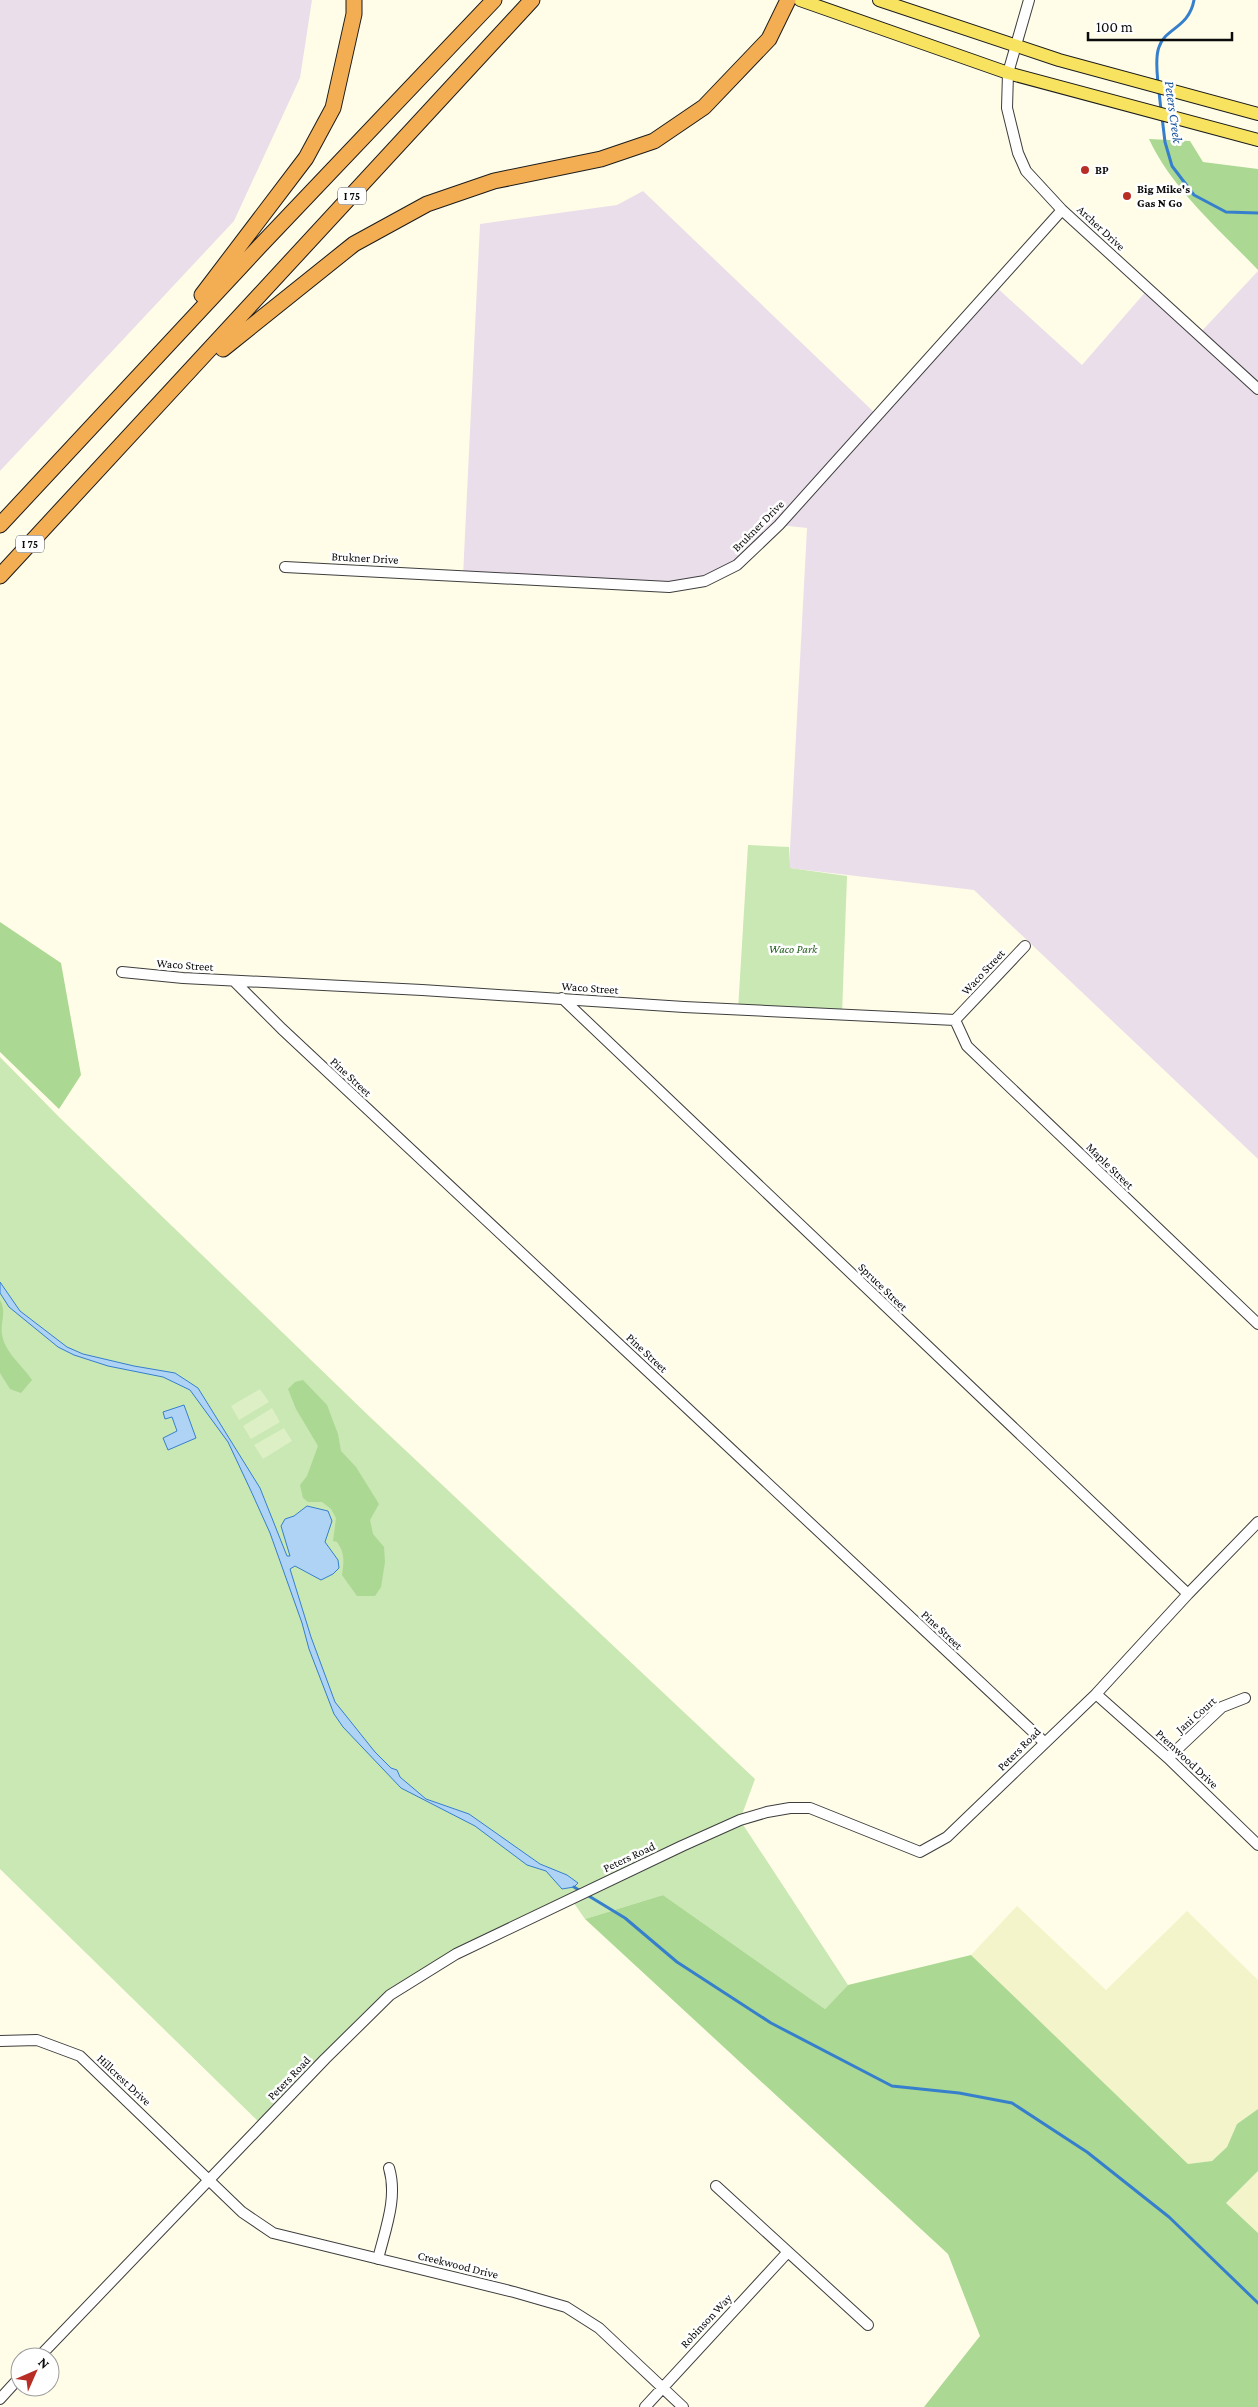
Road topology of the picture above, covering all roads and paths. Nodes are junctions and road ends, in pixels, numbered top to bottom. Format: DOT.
graph roads {
  1 [pos="354,0"];
  2 [pos="494,0"];
  3 [pos="532,0"];
  4 [pos="788,0"];
  5 [pos="800,0"];
  6 [pos="878,0"];
  7 [pos="1029,0"];
  8 [pos="1016,44"];
  9 [pos="1008,73"];
  10 [pos="1258,114"];
  11 [pos="1258,140"];
  12 [pos="1062,210"];
  13 [pos="146,368"];
  14 [pos="1258,389"];
  15 [pos="172,391"];
  16 [pos="0,525"];
  17 [pos="285,567"];
  18 [pos="0,576"];
  19 [pos="1025,946"];
  20 [pos="122,972"];
  21 [pos="234,981"];
  22 [pos="562,998"];
  23 [pos="955,1020"];
  24 [pos="1258,1324"];
  25 [pos="1258,1522"];
  26 [pos="1188,1594"];
  27 [pos="1096,1694"];
  28 [pos="1245,1698"];
  29 [pos="1044,1742"];
  30 [pos="1168,1758"];
  31 [pos="1258,1845"];
  32 [pos="0,2041"];
  33 [pos="389,2168"];
  34 [pos="210,2179"];
  35 [pos="716,2186"];
  36 [pos="786,2253"];
  37 [pos="378,2259"];
  38 [pos="868,2325"];
  39 [pos="49,2347"];
  40 [pos="10,2388"];
  41 [pos="663,2388"];
  42 [pos="0,2399"];
  43 [pos="645,2407"];
  44 [pos="684,2407"];
  1 -- 13 [label="highway"];
  2 -- 13 [label="highway, I 75"];
  3 -- 15 [label="highway, I 75"];
  4 -- 15 [label="highway"];
  5 -- 9 [label="main road"];
  6 -- 8 [label="main road"];
  7 -- 8 [label="street, Archer Drive"];
  8 -- 9 [label="street, Archer Drive"];
  8 -- 10 [label="main road"];
  9 -- 11 [label="main road"];
  9 -- 12 [label="street, Archer Drive"];
  12 -- 14 [label="street, Archer Drive"];
  12 -- 17 [label="street, Brukner Drive"];
  13 -- 16 [label="highway, I 75"];
  15 -- 18 [label="highway, I 75"];
  19 -- 23 [label="street, Waco Street"];
  20 -- 21 [label="street, Waco Street"];
  21 -- 22 [label="street, Waco Street"];
  21 -- 29 [label="street, Pine Street"];
  22 -- 23 [label="street, Waco Street"];
  22 -- 26 [label="street, Spruce Street"];
  23 -- 24 [label="street, Maple Street"];
  25 -- 26 [label="street, Peters Road"];
  26 -- 27 [label="street, Peters Road"];
  27 -- 29 [label="street, Peters Road"];
  27 -- 30 [label="street, Premwood Drive"];
  28 -- 30 [label="street, Jani Court"];
  29 -- 34 [label="street, Peters Road"];
  30 -- 31 [label="street, Premwood Drive"];
  32 -- 34 [label="street, Hillcrest Drive"];
  33 -- 37 [label="street"];
  34 -- 37 [label="street, Creekwood Drive"];
  34 -- 39 [label="street, Peters Road"];
  35 -- 36 [label="street"];
  36 -- 38 [label="street"];
  36 -- 41 [label="street, Robinson Way"];
  37 -- 41 [label="street, Creekwood Drive"];
  40 -- 42 [label="street"];
  41 -- 43 [label="street, Robinson Way"];
  41 -- 44 [label="street, Creekwood Drive"];
}
